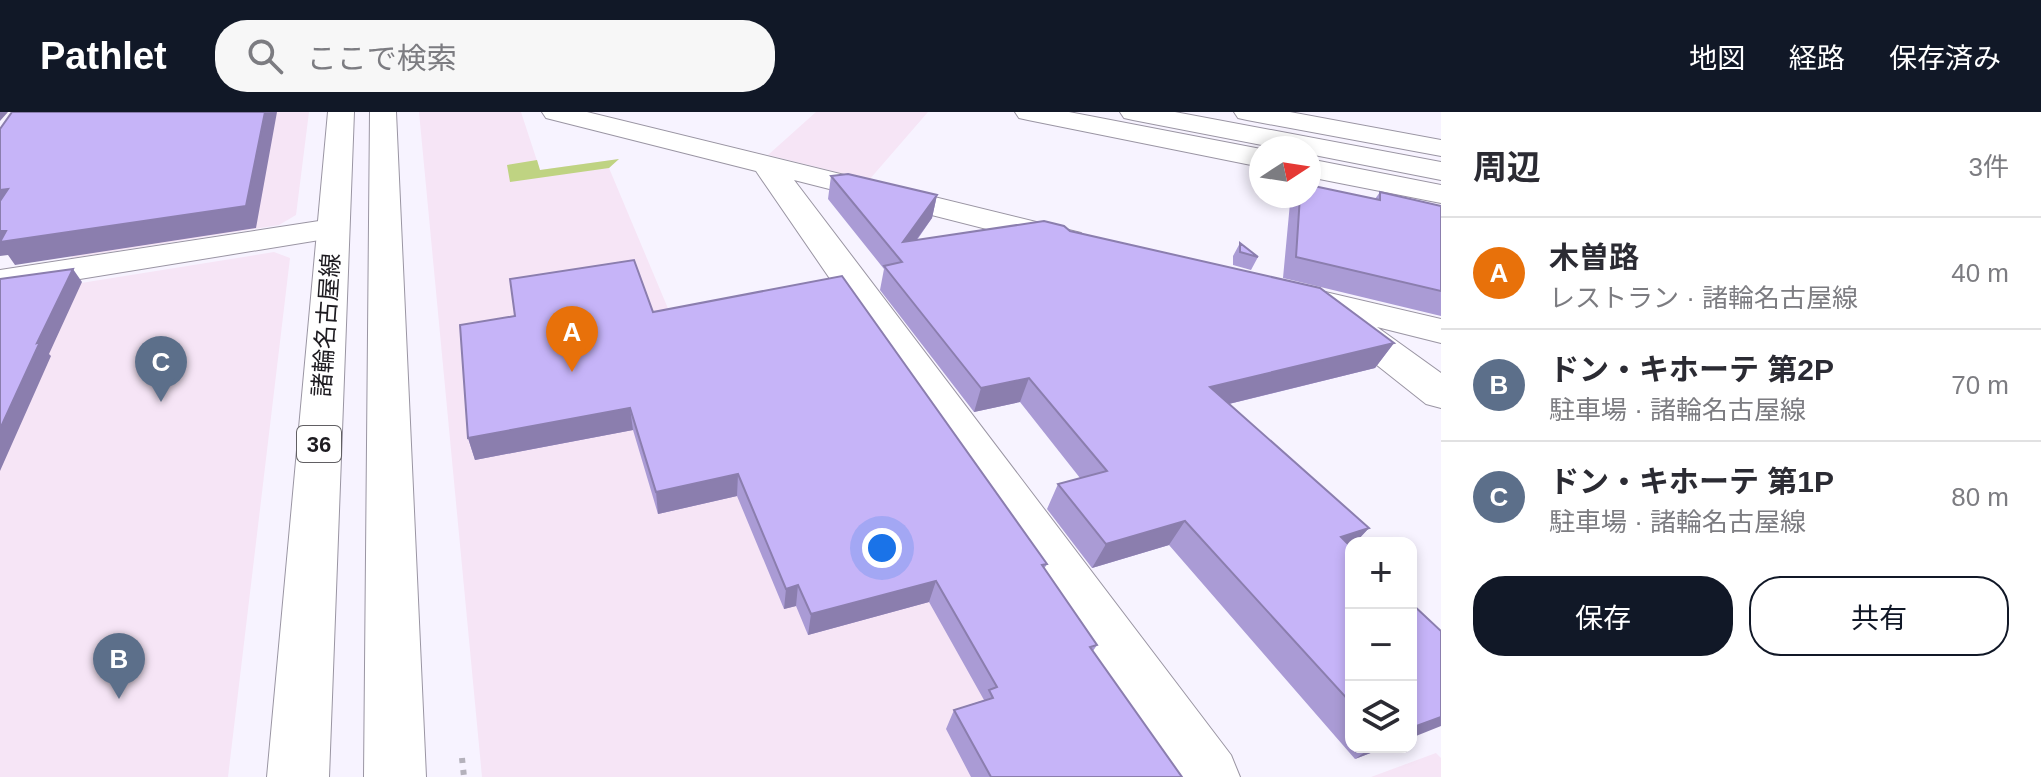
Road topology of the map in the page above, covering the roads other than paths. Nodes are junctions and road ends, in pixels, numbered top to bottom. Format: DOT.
graph roads {
  1 [pos="341,112"];
  2 [pos="383,112"];
  3 [pos="555,112"];
  4 [pos="1028,112"];
  5 [pos="1133,112"];
  6 [pos="1247,112"];
  7 [pos="1359,112"];
  8 [pos="1441,127"];
  9 [pos="1441,148"];
  10 [pos="1249,156"];
  11 [pos="767,165"];
  12 [pos="1321,170"];
  13 [pos="1441,171"];
  14 [pos="1441,194"];
  15 [pos="332,229"];
  16 [pos="1105,249"];
  17 [pos="0,281"];
  18 [pos="1258,287"];
  19 [pos="1320,302"];
  20 [pos="1441,331"];
  21 [pos="1441,394"];
  22 [pos="298,777"];
  23 [pos="395,777"];
  24 [pos="1209,777"];
  1 -- 15 [label="main road, 諸輪名古屋線 / 36"];
  2 -- 23 [label="main road"];
  3 -- 11 [label="main road"];
  4 -- 10 [label="main road"];
  5 -- 13 [label="main road"];
  6 -- 9 [label="main road"];
  7 -- 8 [label="main road"];
  11 -- 16 [label="main road"];
  11 -- 24 [label="main road"];
  12 -- 14 [label="main road"];
  15 -- 17 [label="main road"];
  15 -- 22 [label="main road, 諸輪名古屋線 / 36"];
  18 -- 19 [label="main road"];
  19 -- 20 [label="main road"];
  19 -- 21 [label="main road"];
}
